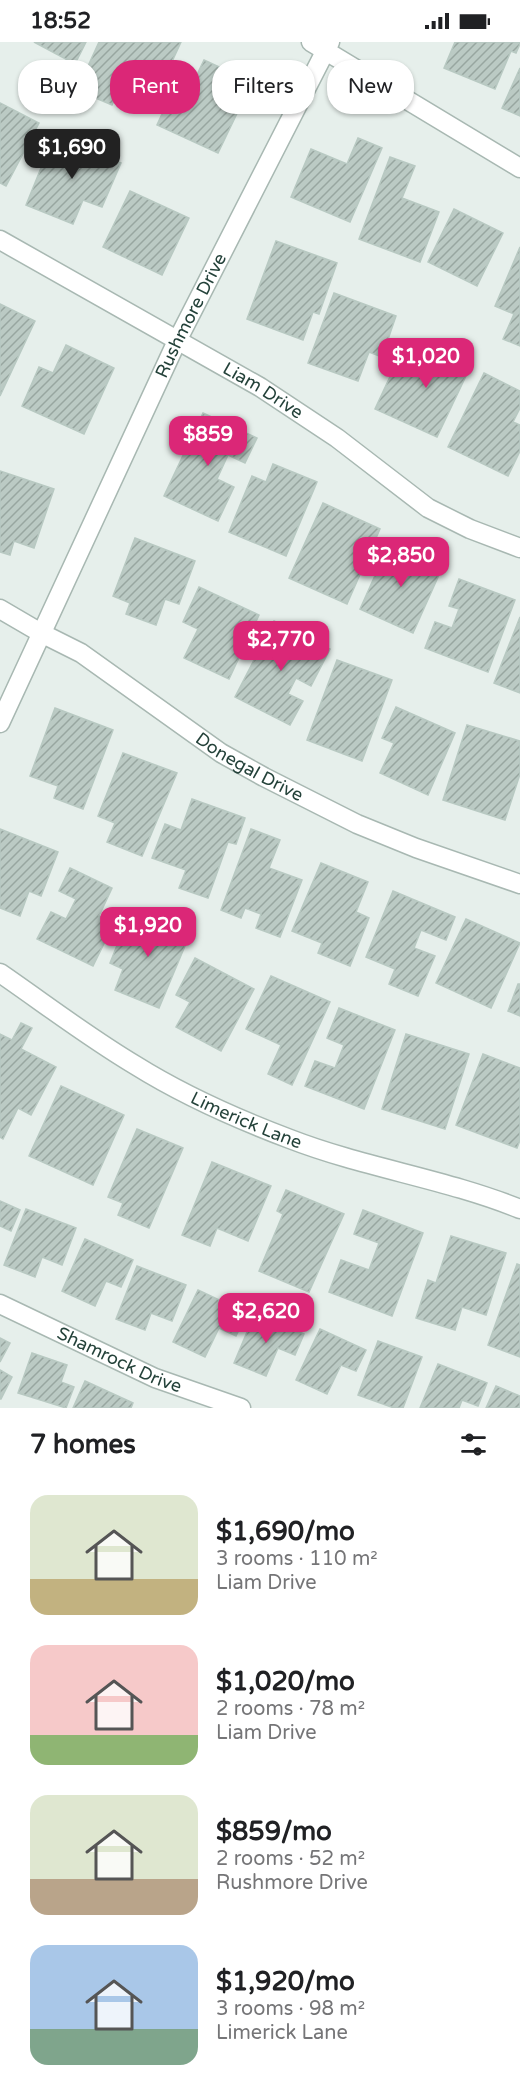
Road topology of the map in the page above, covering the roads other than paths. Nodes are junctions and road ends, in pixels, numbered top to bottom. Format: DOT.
graph roads {
  1 [pos="322,45"];
  2 [pos="520,168"];
  3 [pos="0,240"];
  4 [pos="177,341"];
  5 [pos="520,548"];
  6 [pos="0,609"];
  7 [pos="41,633"];
  8 [pos="0,723"];
  9 [pos="520,885"];
  10 [pos="0,973"];
  11 [pos="520,1209"];
  12 [pos="0,1304"];
  13 [pos="241,1408"];
  1 -- 2 [label="street"];
  1 -- 4 [label="street, Rushmore Drive"];
  3 -- 4 [label="street, Liam Drive"];
  4 -- 5 [label="street, Liam Drive"];
  4 -- 7 [label="street, Rushmore Drive"];
  6 -- 7 [label="street, Donegal Drive"];
  7 -- 8 [label="street, Rushmore Drive"];
  7 -- 9 [label="street, Donegal Drive"];
  10 -- 11 [label="street, Limerick Lane"];
  12 -- 13 [label="street, Shamrock Drive"];
}
